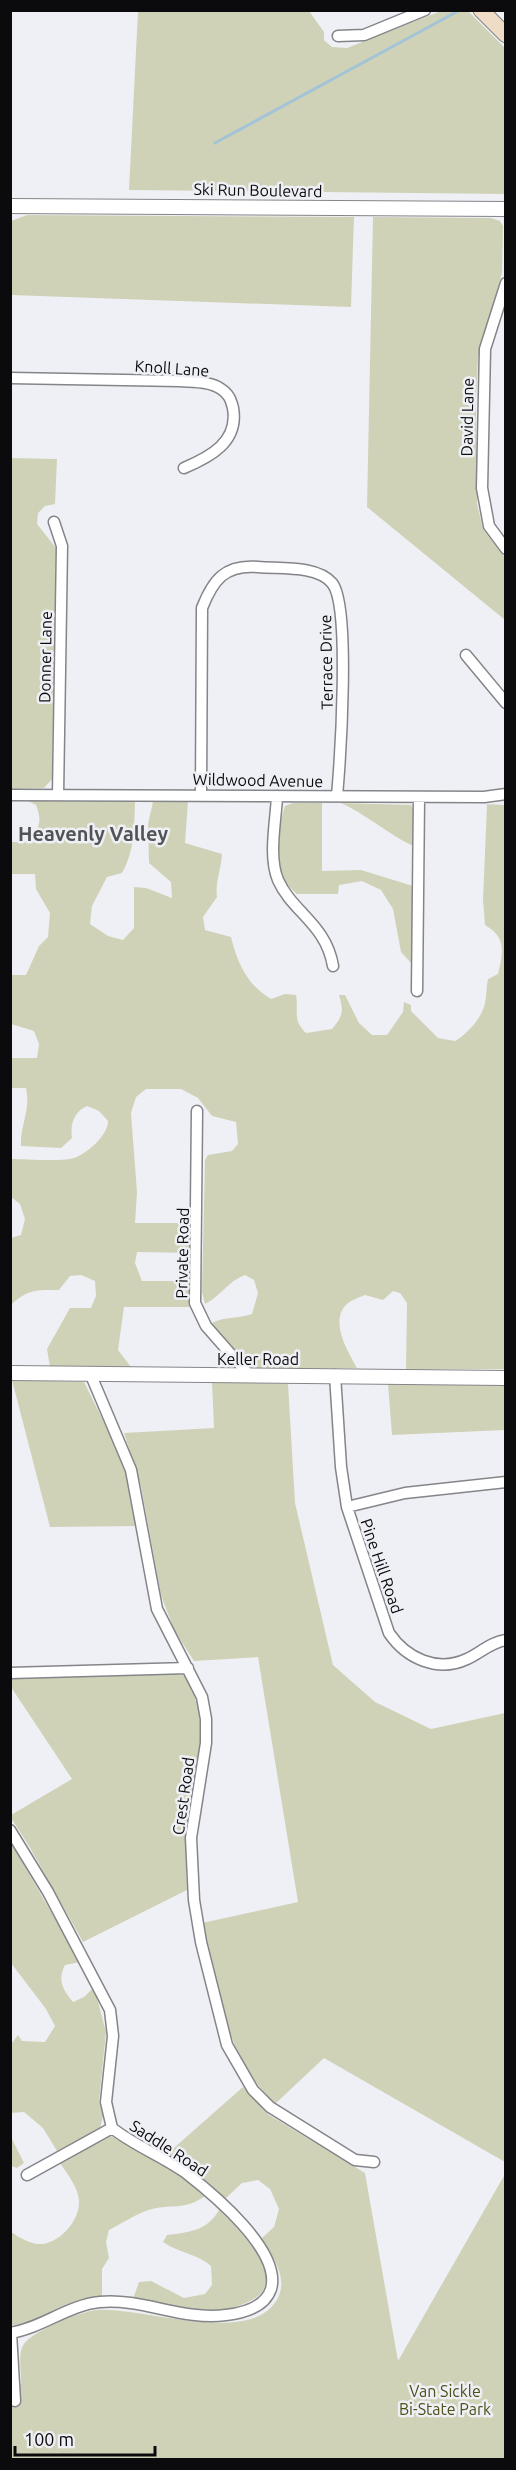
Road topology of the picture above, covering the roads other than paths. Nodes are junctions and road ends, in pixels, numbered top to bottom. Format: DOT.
graph roads {
  1 [pos="425,10"];
  2 [pos="481,10"];
  3 [pos="506,35"];
  4 [pos="338,36"];
  5 [pos="10,206"];
  6 [pos="506,209"];
  7 [pos="506,283"];
  8 [pos="10,378"];
  9 [pos="184,468"];
  10 [pos="54,522"];
  11 [pos="506,549"];
  12 [pos="466,655"];
  13 [pos="506,703"];
  14 [pos="201,794"];
  15 [pos="506,794"];
  16 [pos="10,795"];
  17 [pos="58,795"];
  18 [pos="277,796"];
  19 [pos="337,796"];
  20 [pos="419,797"];
  21 [pos="333,966"];
  22 [pos="417,991"];
  23 [pos="197,1111"];
  24 [pos="10,1373"];
  25 [pos="90,1374"];
  26 [pos="335,1375"];
  27 [pos="250,1376"];
  28 [pos="506,1377"];
  29 [pos="506,1482"];
  30 [pos="346,1507"];
  31 [pos="506,1640"];
  32 [pos="188,1668"];
  33 [pos="10,1673"];
  34 [pos="10,1830"];
  35 [pos="112,2128"];
  36 [pos="374,2162"];
  37 [pos="27,2175"];
  38 [pos="11,2333"];
  39 [pos="15,2401"];
  1 -- 4 [label="street"];
  2 -- 3 [label="main road"];
  5 -- 6 [label="street, Ski Run Boulevard"];
  7 -- 11 [label="street, David Lane"];
  8 -- 9 [label="street, Knoll Lane"];
  10 -- 17 [label="street, Donner Lane"];
  12 -- 13 [label="street"];
  14 -- 17 [label="street, Wildwood Avenue"];
  14 -- 18 [label="street, Wildwood Avenue"];
  14 -- 19 [label="street, Terrace Drive"];
  15 -- 20 [label="street, Wildwood Avenue"];
  16 -- 17 [label="street, Wildwood Avenue"];
  18 -- 19 [label="street, Wildwood Avenue"];
  18 -- 21 [label="street"];
  19 -- 20 [label="street, Wildwood Avenue"];
  20 -- 22 [label="street"];
  23 -- 27 [label="street, Private Road"];
  24 -- 25 [label="street, Keller Road"];
  25 -- 27 [label="street, Keller Road"];
  25 -- 32 [label="street, Crest Road"];
  26 -- 27 [label="street, Keller Road"];
  26 -- 28 [label="street, Keller Road"];
  26 -- 30 [label="street, Pine Hill Road"];
  29 -- 30 [label="street"];
  30 -- 31 [label="street, Pine Hill Road"];
  32 -- 33 [label="street"];
  32 -- 36 [label="street, Crest Road"];
  34 -- 35 [label="street, Saddle Road"];
  35 -- 37 [label="street"];
  35 -- 38 [label="street, Saddle Road"];
  38 -- 39 [label="street"];
}
